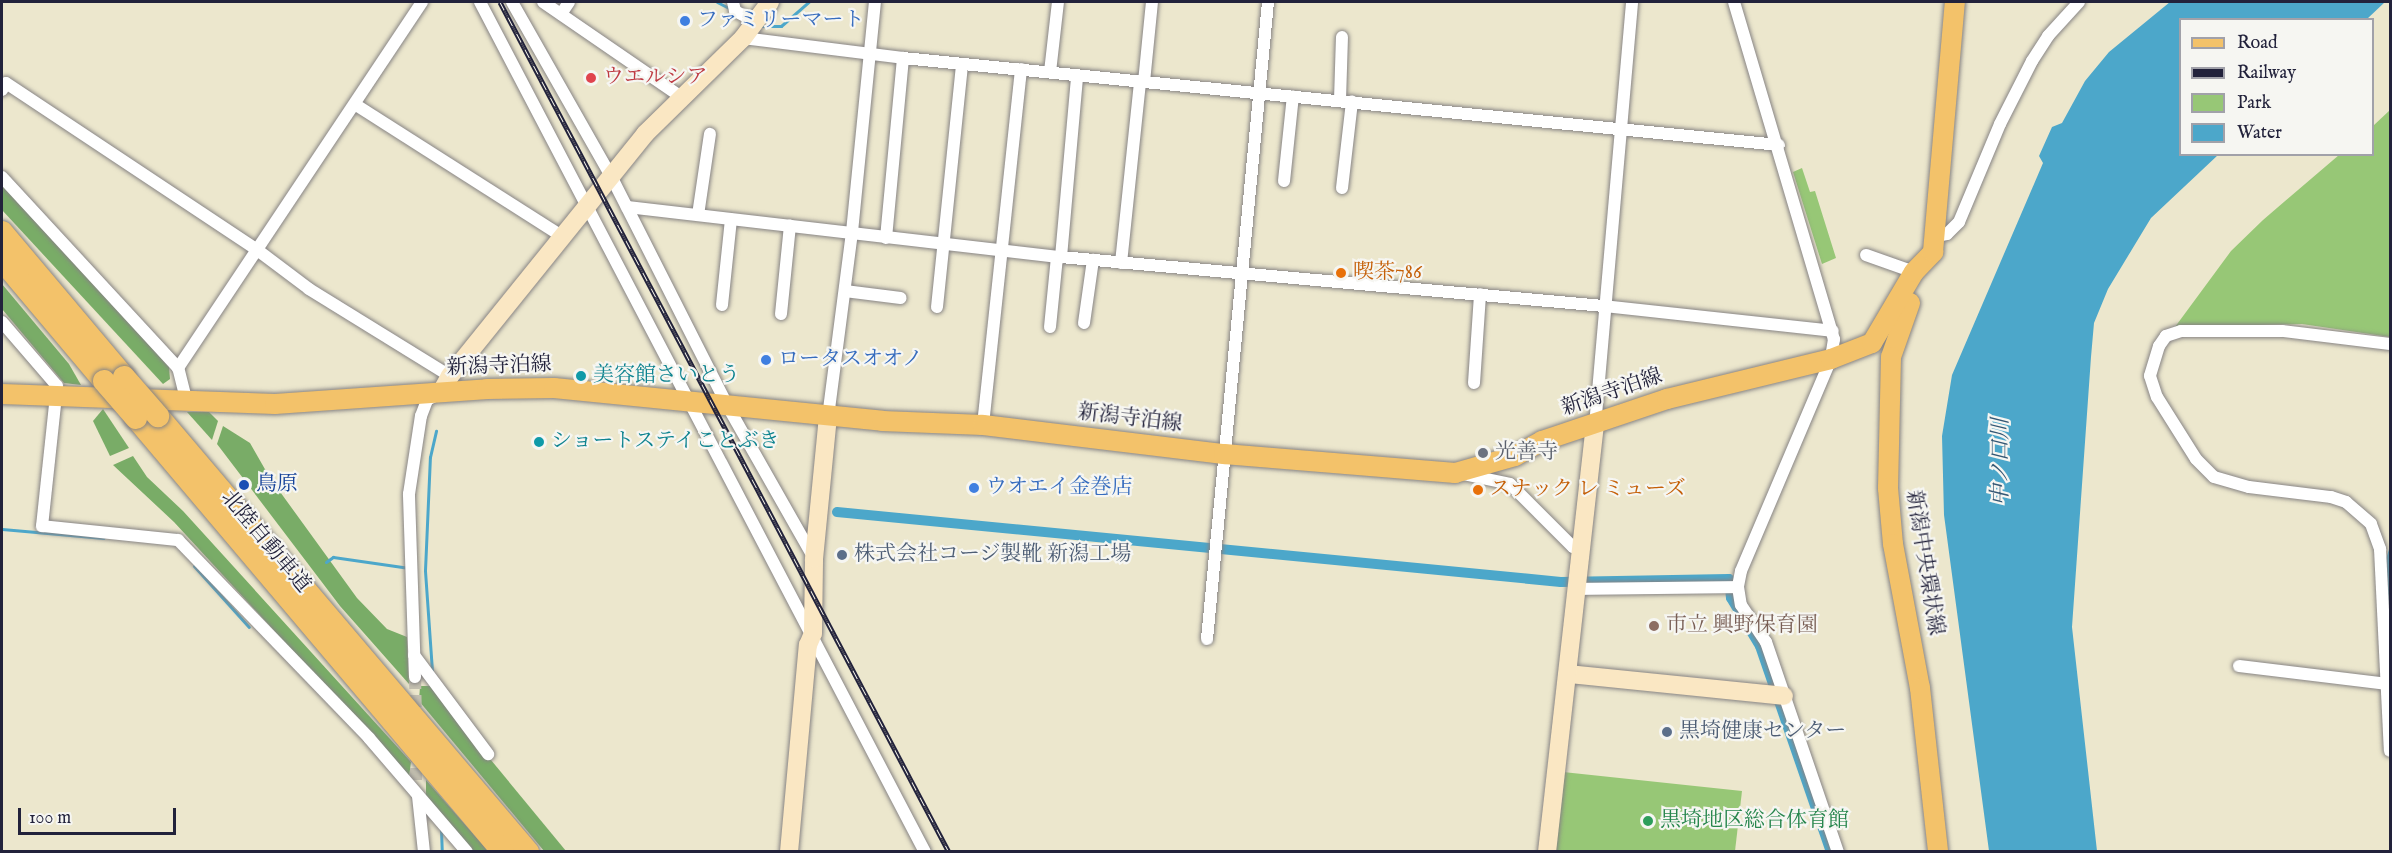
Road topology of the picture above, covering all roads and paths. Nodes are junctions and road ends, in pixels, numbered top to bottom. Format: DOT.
graph roads {
  1 [pos="422,2"];
  2 [pos="480,2"];
  3 [pos="512,2"];
  4 [pos="543,2"];
  5 [pos="569,2"];
  6 [pos="733,2"];
  7 [pos="770,2"];
  8 [pos="875,2"];
  9 [pos="1059,2"];
  10 [pos="1152,2"];
  11 [pos="1268,2"];
  12 [pos="1632,2"];
  13 [pos="1734,2"];
  14 [pos="1955,2"];
  15 [pos="2079,2"];
  16 [pos="561,14"];
  17 [pos="753,20"];
  18 [pos="1342,37"];
  19 [pos="743,38"];
  20 [pos="870,54"];
  21 [pos="903,58"];
  22 [pos="962,64"];
  23 [pos="1021,69"];
  24 [pos="1050,72"];
  25 [pos="1077,76"];
  26 [pos="1142,82"];
  27 [pos="2,90"];
  28 [pos="1260,94"];
  29 [pos="680,96"];
  30 [pos="1293,96"];
  31 [pos="1346,101"];
  32 [pos="356,105"];
  33 [pos="1620,127"];
  34 [pos="710,134"];
  35 [pos="1779,145"];
  36 [pos="611,176"];
  37 [pos="2,177"];
  38 [pos="1284,181"];
  39 [pos="1342,188"];
  40 [pos="586,205"];
  41 [pos="627,207"];
  42 [pos="698,215"];
  43 [pos="731,219"];
  44 [pos="790,225"];
  45 [pos="2,232"];
  46 [pos="852,232"];
  47 [pos="562,236"];
  48 [pos="886,238"];
  49 [pos="945,244"];
  50 [pos="1934,244"];
  51 [pos="256,249"];
  52 [pos="1004,251"];
  53 [pos="1866,255"];
  54 [pos="1059,257"];
  55 [pos="2,260"];
  56 [pos="1093,260"];
  57 [pos="1121,263"];
  58 [pos="1914,272"];
  59 [pos="1243,274"];
  60 [pos="845,291"];
  61 [pos="1480,294"];
  62 [pos="901,298"];
  63 [pos="722,306"];
  64 [pos="1605,306"];
  65 [pos="937,307"];
  66 [pos="780,314"];
  67 [pos="2,322"];
  68 [pos="1084,323"];
  69 [pos="1050,327"];
  70 [pos="1833,331"];
  71 [pos="2391,344"];
  72 [pos="1831,359"];
  73 [pos="178,368"];
  74 [pos="114,379"];
  75 [pos="1474,383"];
  76 [pos="445,384"];
  77 [pos="2,394"];
  78 [pos="54,397"];
  79 [pos="186,399"];
  80 [pos="689,401"];
  81 [pos="727,405"];
  82 [pos="147,417"];
  83 [pos="828,417"];
  84 [pos="983,425"];
  85 [pos="1594,426"];
  86 [pos="1224,454"];
  87 [pos="1455,473"];
  88 [pos="2385,546"];
  89 [pos="1581,549"];
  90 [pos="814,559"];
  91 [pos="1738,587"];
  92 [pos="1577,589"];
  93 [pos="813,633"];
  94 [pos="1207,639"];
  95 [pos="414,655"];
  96 [pos="2238,666"];
  97 [pos="1569,675"];
  98 [pos="415,677"];
  99 [pos="2388,684"];
  100 [pos="1784,696"];
  101 [pos="2391,751"];
  102 [pos="488,754"];
  103 [pos="418,792"];
  104 [pos="424,852"];
  105 [pos="466,852"];
  106 [pos="503,852"];
  107 [pos="528,852"];
  108 [pos="789,852"];
  109 [pos="926,852"];
  110 [pos="1547,852"];
  111 [pos="1838,852"];
  112 [pos="1938,852"];
  1 -- 32 [label="street"];
  2 -- 40 [label="street"];
  3 -- 36 [label="street"];
  4 -- 16 [label="street"];
  5 -- 16 [label="street"];
  6 -- 17 [label="street"];
  7 -- 17 [label="street"];
  8 -- 20 [label="street"];
  9 -- 24 [label="street"];
  10 -- 26 [label="street"];
  11 -- 28 [label="street"];
  12 -- 33 [label="street"];
  13 -- 35 [label="street"];
  14 -- 50 [label="main road"];
  15 -- 50 [label="street"];
  16 -- 29 [label="street"];
  17 -- 19 [label="street"];
  18 -- 31 [label="street"];
  19 -- 20 [label="street"];
  19 -- 29 [label="street"];
  20 -- 21 [label="street"];
  20 -- 46 [label="street"];
  21 -- 22 [label="street"];
  21 -- 48 [label="street"];
  22 -- 23 [label="street"];
  22 -- 49 [label="street"];
  23 -- 24 [label="street"];
  23 -- 52 [label="street"];
  24 -- 25 [label="street"];
  25 -- 26 [label="street"];
  25 -- 54 [label="street"];
  26 -- 28 [label="street"];
  26 -- 57 [label="street"];
  27 -- 51 [label="street"];
  28 -- 30 [label="street"];
  28 -- 59 [label="street"];
  29 -- 36 [label="street"];
  30 -- 31 [label="street"];
  30 -- 38 [label="street"];
  31 -- 33 [label="street"];
  31 -- 39 [label="street"];
  32 -- 47 [label="street"];
  32 -- 51 [label="street"];
  33 -- 35 [label="street"];
  33 -- 64 [label="street"];
  34 -- 42 [label="street"];
  35 -- 70 [label="street"];
  36 -- 40 [label="street"];
  36 -- 41 [label="street"];
  37 -- 73 [label="street"];
  40 -- 47 [label="street"];
  40 -- 80 [label="street"];
  41 -- 42 [label="street"];
  41 -- 81 [label="street"];
  42 -- 43 [label="street"];
  43 -- 44 [label="street"];
  43 -- 63 [label="street"];
  44 -- 46 [label="street"];
  44 -- 66 [label="street"];
  45 -- 74 [label="highway, 北陸自動車道"];
  46 -- 48 [label="street"];
  46 -- 60 [label="street"];
  47 -- 76 [label="street"];
  48 -- 49 [label="street"];
  49 -- 52 [label="street"];
  49 -- 65 [label="street"];
  50 -- 58 [label="main road, 新潟寺泊線"];
  50 -- 112 [label="main road, 新潟中央環状線"];
  51 -- 73 [label="street"];
  51 -- 76 [label="street"];
  52 -- 54 [label="street"];
  52 -- 84 [label="street"];
  53 -- 58 [label="street"];
  54 -- 56 [label="street"];
  54 -- 69 [label="street"];
  55 -- 74 [label="highway, 北陸自動車道"];
  56 -- 57 [label="street"];
  56 -- 68 [label="street"];
  57 -- 59 [label="street"];
  58 -- 72 [label="main road, 新潟寺泊線"];
  59 -- 61 [label="street"];
  59 -- 86 [label="street"];
  60 -- 62 [label="street"];
  60 -- 83 [label="street"];
  61 -- 64 [label="street"];
  61 -- 75 [label="street"];
  64 -- 70 [label="street"];
  64 -- 85 [label="street"];
  67 -- 78 [label="street"];
  70 -- 72 [label="street"];
  71 -- 88 [label="street"];
  72 -- 85 [label="main road, 新潟寺泊線"];
  72 -- 91 [label="street"];
  73 -- 79 [label="street"];
  74 -- 82 [label="highway, 北陸自動車道, bridge"];
  76 -- 79 [label="main road, 新潟寺泊線"];
  76 -- 80 [label="main road, 新潟寺泊線"];
  76 -- 95 [label="street"];
  77 -- 78 [label="main road, 新潟寺泊線"];
  78 -- 79 [label="main road, 新潟寺泊線"];
  78 -- 103 [label="street"];
  80 -- 81 [label="main road, 新潟寺泊線"];
  80 -- 93 [label="street"];
  81 -- 83 [label="main road, 新潟寺泊線"];
  81 -- 90 [label="street"];
  82 -- 106 [label="highway, 北陸自動車道"];
  82 -- 107 [label="highway, 北陸自動車道"];
  83 -- 84 [label="main road, 新潟寺泊線"];
  83 -- 90 [label="street"];
  84 -- 86 [label="main road, 新潟寺泊線"];
  85 -- 87 [label="main road, 新潟寺泊線"];
  85 -- 89 [label="street"];
  86 -- 87 [label="main road, 新潟寺泊線"];
  86 -- 94 [label="street"];
  87 -- 89 [label="street"];
  88 -- 99 [label="street"];
  89 -- 92 [label="street"];
  90 -- 93 [label="street"];
  91 -- 92 [label="street"];
  91 -- 100 [label="street"];
  92 -- 97 [label="street"];
  93 -- 108 [label="street"];
  93 -- 109 [label="street"];
  95 -- 98 [label="street"];
  95 -- 102 [label="street"];
  96 -- 99 [label="street"];
  97 -- 100 [label="street"];
  97 -- 110 [label="street"];
  99 -- 101 [label="street"];
  100 -- 111 [label="street"];
  103 -- 104 [label="street"];
  103 -- 105 [label="street"];
}
